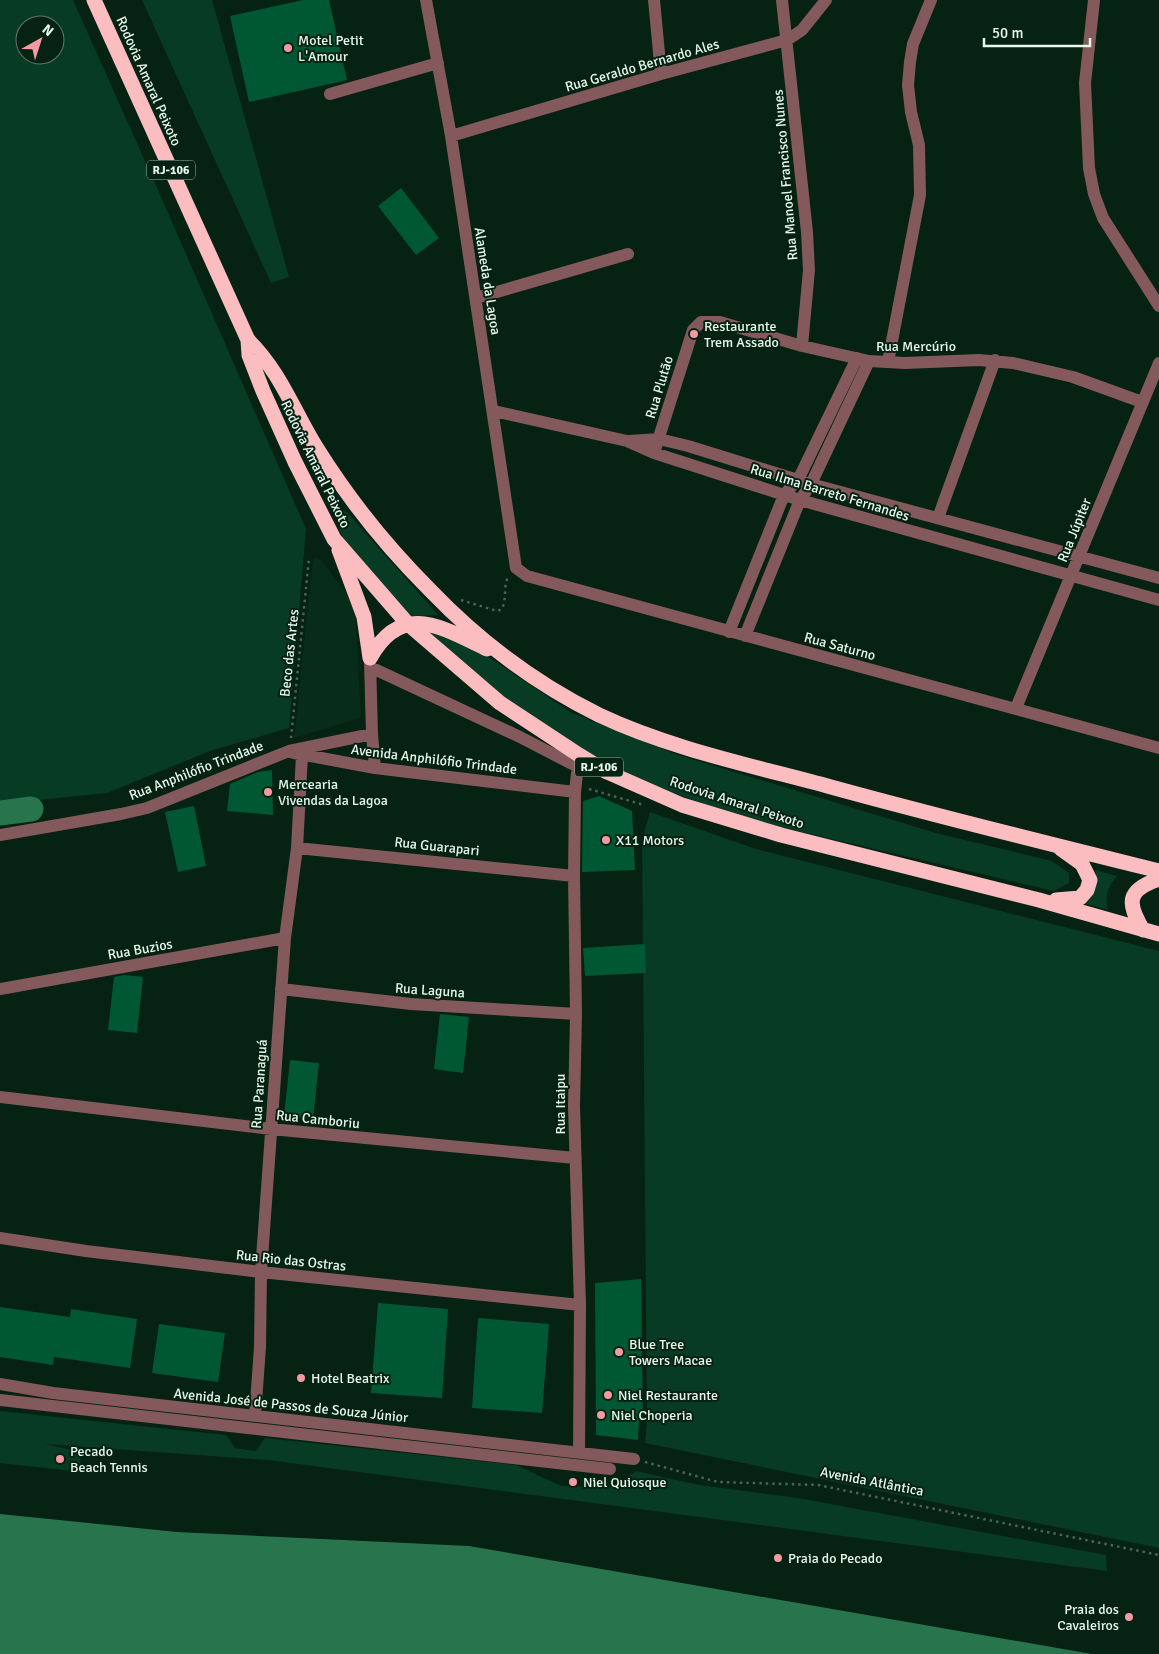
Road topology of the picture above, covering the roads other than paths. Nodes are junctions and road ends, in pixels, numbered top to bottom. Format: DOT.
graph roads {
  1 [pos="94,0"];
  2 [pos="426,0"];
  3 [pos="654,0"];
  4 [pos="782,0"];
  5 [pos="826,0"];
  6 [pos="931,0"];
  7 [pos="1094,0"];
  8 [pos="787,40"];
  9 [pos="438,64"];
  10 [pos="661,74"];
  11 [pos="330,94"];
  12 [pos="451,136"];
  13 [pos="628,254"];
  14 [pos="476,298"];
  15 [pos="1159,306"];
  16 [pos="692,330"];
  17 [pos="248,340"];
  18 [pos="802,346"];
  19 [pos="863,360"];
  20 [pos="996,360"];
  21 [pos="888,362"];
  22 [pos="1159,363"];
  23 [pos="1142,402"];
  24 [pos="494,411"];
  25 [pos="659,439"];
  26 [pos="627,441"];
  27 [pos="654,453"];
  28 [pos="799,478"];
  29 [pos="811,484"];
  30 [pos="784,495"];
  31 [pos="800,500"];
  32 [pos="938,518"];
  33 [pos="334,539"];
  34 [pos="1079,557"];
  35 [pos="514,570"];
  36 [pos="1072,578"];
  37 [pos="1159,578"];
  38 [pos="1159,600"];
  39 [pos="408,622"];
  40 [pos="729,632"];
  41 [pos="745,636"];
  42 [pos="506,658"];
  43 [pos="370,663"];
  44 [pos="1016,708"];
  45 [pos="372,734"];
  46 [pos="1159,748"];
  47 [pos="294,749"];
  48 [pos="578,761"];
  49 [pos="376,768"];
  50 [pos="579,792"];
  51 [pos="0,834"];
  52 [pos="1055,845"];
  53 [pos="296,848"];
  54 [pos="1159,871"];
  55 [pos="574,876"];
  56 [pos="1159,879"];
  57 [pos="1039,900"];
  58 [pos="1143,930"];
  59 [pos="1159,934"];
  60 [pos="285,938"];
  61 [pos="0,989"];
  62 [pos="281,989"];
  63 [pos="576,1014"];
  64 [pos="0,1097"];
  65 [pos="271,1129"];
  66 [pos="575,1158"];
  67 [pos="0,1238"];
  68 [pos="261,1272"];
  69 [pos="580,1305"];
  70 [pos="0,1384"];
  71 [pos="0,1400"];
  72 [pos="256,1416"];
  73 [pos="578,1452"];
  74 [pos="634,1459"];
  75 [pos="610,1470"];
  1 -- 17 [label="highway, Rodovia Amaral Peixoto / RJ-106"];
  2 -- 9 [label="street, Alameda da Lagoa"];
  3 -- 10 [label="street"];
  4 -- 8 [label="street, Rua Manoel Francisco Nunes"];
  5 -- 8 [label="street, Rua Geraldo Bernardo Ales"];
  6 -- 21 [label="street"];
  7 -- 15 [label="street"];
  8 -- 10 [label="street, Rua Geraldo Bernardo Ales"];
  8 -- 18 [label="street, Rua Manoel Francisco Nunes"];
  9 -- 11 [label="street"];
  9 -- 12 [label="street, Alameda da Lagoa"];
  10 -- 12 [label="street, Rua Geraldo Bernardo Ales"];
  12 -- 14 [label="street, Alameda da Lagoa"];
  13 -- 14 [label="street"];
  14 -- 24 [label="street, Alameda da Lagoa"];
  16 -- 18 [label="street, Rua Mercúrio"];
  16 -- 25 [label="street, Rua Plutão"];
  17 -- 33 [label="highway, Rodovia Amaral Peixoto / RJ-106"];
  17 -- 42 [label="highway, Rodovia Amaral Peixoto / RJ-106"];
  18 -- 19 [label="street, Rua Mercúrio"];
  19 -- 21 [label="street, Rua Mercúrio"];
  19 -- 28 [label="street"];
  19 -- 29 [label="street"];
  20 -- 21 [label="street, Rua Mercúrio"];
  20 -- 23 [label="street, Rua Mercúrio"];
  20 -- 32 [label="street"];
  22 -- 23 [label="street, Rua Júpiter"];
  23 -- 34 [label="street, Rua Júpiter"];
  24 -- 26 [label="street, Rua Ilma Barreto Fernandes"];
  24 -- 35 [label="street, Alameda da Lagoa"];
  25 -- 26 [label="street, Rua Ilma Barreto Fernandes"];
  25 -- 27 [label="street, Rua Plutão"];
  25 -- 28 [label="street, Rua Ilma Barreto Fernandes"];
  26 -- 27 [label="street, Rua Ilma Barreto Fernandes"];
  27 -- 30 [label="street, Rua Ilma Barreto Fernandes"];
  28 -- 29 [label="street, Rua Ilma Barreto Fernandes"];
  28 -- 30 [label="street"];
  29 -- 31 [label="street"];
  29 -- 32 [label="street, Rua Ilma Barreto Fernandes"];
  30 -- 31 [label="street, Rua Ilma Barreto Fernandes"];
  30 -- 40 [label="street"];
  31 -- 36 [label="street, Rua Ilma Barreto Fernandes"];
  31 -- 41 [label="street"];
  32 -- 34 [label="street, Rua Ilma Barreto Fernandes"];
  33 -- 39 [label="highway, Rodovia Amaral Peixoto / RJ-106"];
  33 -- 43 [label="highway"];
  34 -- 36 [label="street, Rua Júpiter"];
  34 -- 37 [label="street, Rua Ilma Barreto Fernandes"];
  35 -- 40 [label="street, Rua Saturno"];
  36 -- 38 [label="street, Rua Ilma Barreto Fernandes"];
  36 -- 44 [label="street, Rua Júpiter"];
  39 -- 42 [label="highway"];
  39 -- 43 [label="highway"];
  39 -- 48 [label="highway, Rodovia Amaral Peixoto / RJ-106"];
  40 -- 41 [label="street, Rua Saturno"];
  41 -- 44 [label="street, Rua Saturno"];
  42 -- 52 [label="highway, Rodovia Amaral Peixoto / RJ-106"];
  43 -- 45 [label="street"];
  43 -- 48 [label="street"];
  44 -- 46 [label="street, Rua Saturno"];
  45 -- 47 [label="street, Rua Anphilófio Trindade"];
  45 -- 49 [label="street"];
  47 -- 49 [label="street, Avenida Anphilófio Trindade"];
  47 -- 51 [label="street, Rua Anphilófio Trindade"];
  47 -- 53 [label="street, Rua Paranaguá"];
  48 -- 50 [label="street, Rua Itaipu"];
  48 -- 57 [label="highway, Rodovia Amaral Peixoto / RJ-106"];
  49 -- 50 [label="street, Avenida Anphilófio Trindade"];
  50 -- 55 [label="street, Rua Itaipu"];
  52 -- 54 [label="highway, Rodovia Amaral Peixoto / RJ-106"];
  52 -- 57 [label="highway"];
  53 -- 55 [label="street, Rua Guarapari"];
  53 -- 60 [label="street, Rua Paranaguá"];
  55 -- 63 [label="street, Rua Itaipu"];
  56 -- 58 [label="highway"];
  57 -- 58 [label="highway, Rodovia Amaral Peixoto / RJ-106"];
  58 -- 59 [label="highway, Rodovia Amaral Peixoto / RJ-106"];
  60 -- 61 [label="street, Rua Buzios"];
  60 -- 62 [label="street, Rua Paranaguá"];
  62 -- 63 [label="street, Rua Laguna"];
  62 -- 65 [label="street, Rua Paranaguá"];
  63 -- 66 [label="street, Rua Itaipu"];
  64 -- 65 [label="street, Rua Camboriu"];
  65 -- 66 [label="street, Rua Camboriu"];
  65 -- 68 [label="street, Rua Paranaguá"];
  66 -- 69 [label="street, Rua Itaipu"];
  67 -- 68 [label="street, Rua Rio das Ostras"];
  68 -- 69 [label="street, Rua Rio das Ostras"];
  68 -- 72 [label="street, Rua Paranaguá"];
  69 -- 73 [label="street, Rua Itaipu"];
  70 -- 72 [label="street, Avenida José de Passos de Souza Júnior"];
  71 -- 75 [label="street"];
  72 -- 73 [label="street, Avenida José de Passos de Souza Júnior"];
  73 -- 74 [label="street"];
}
